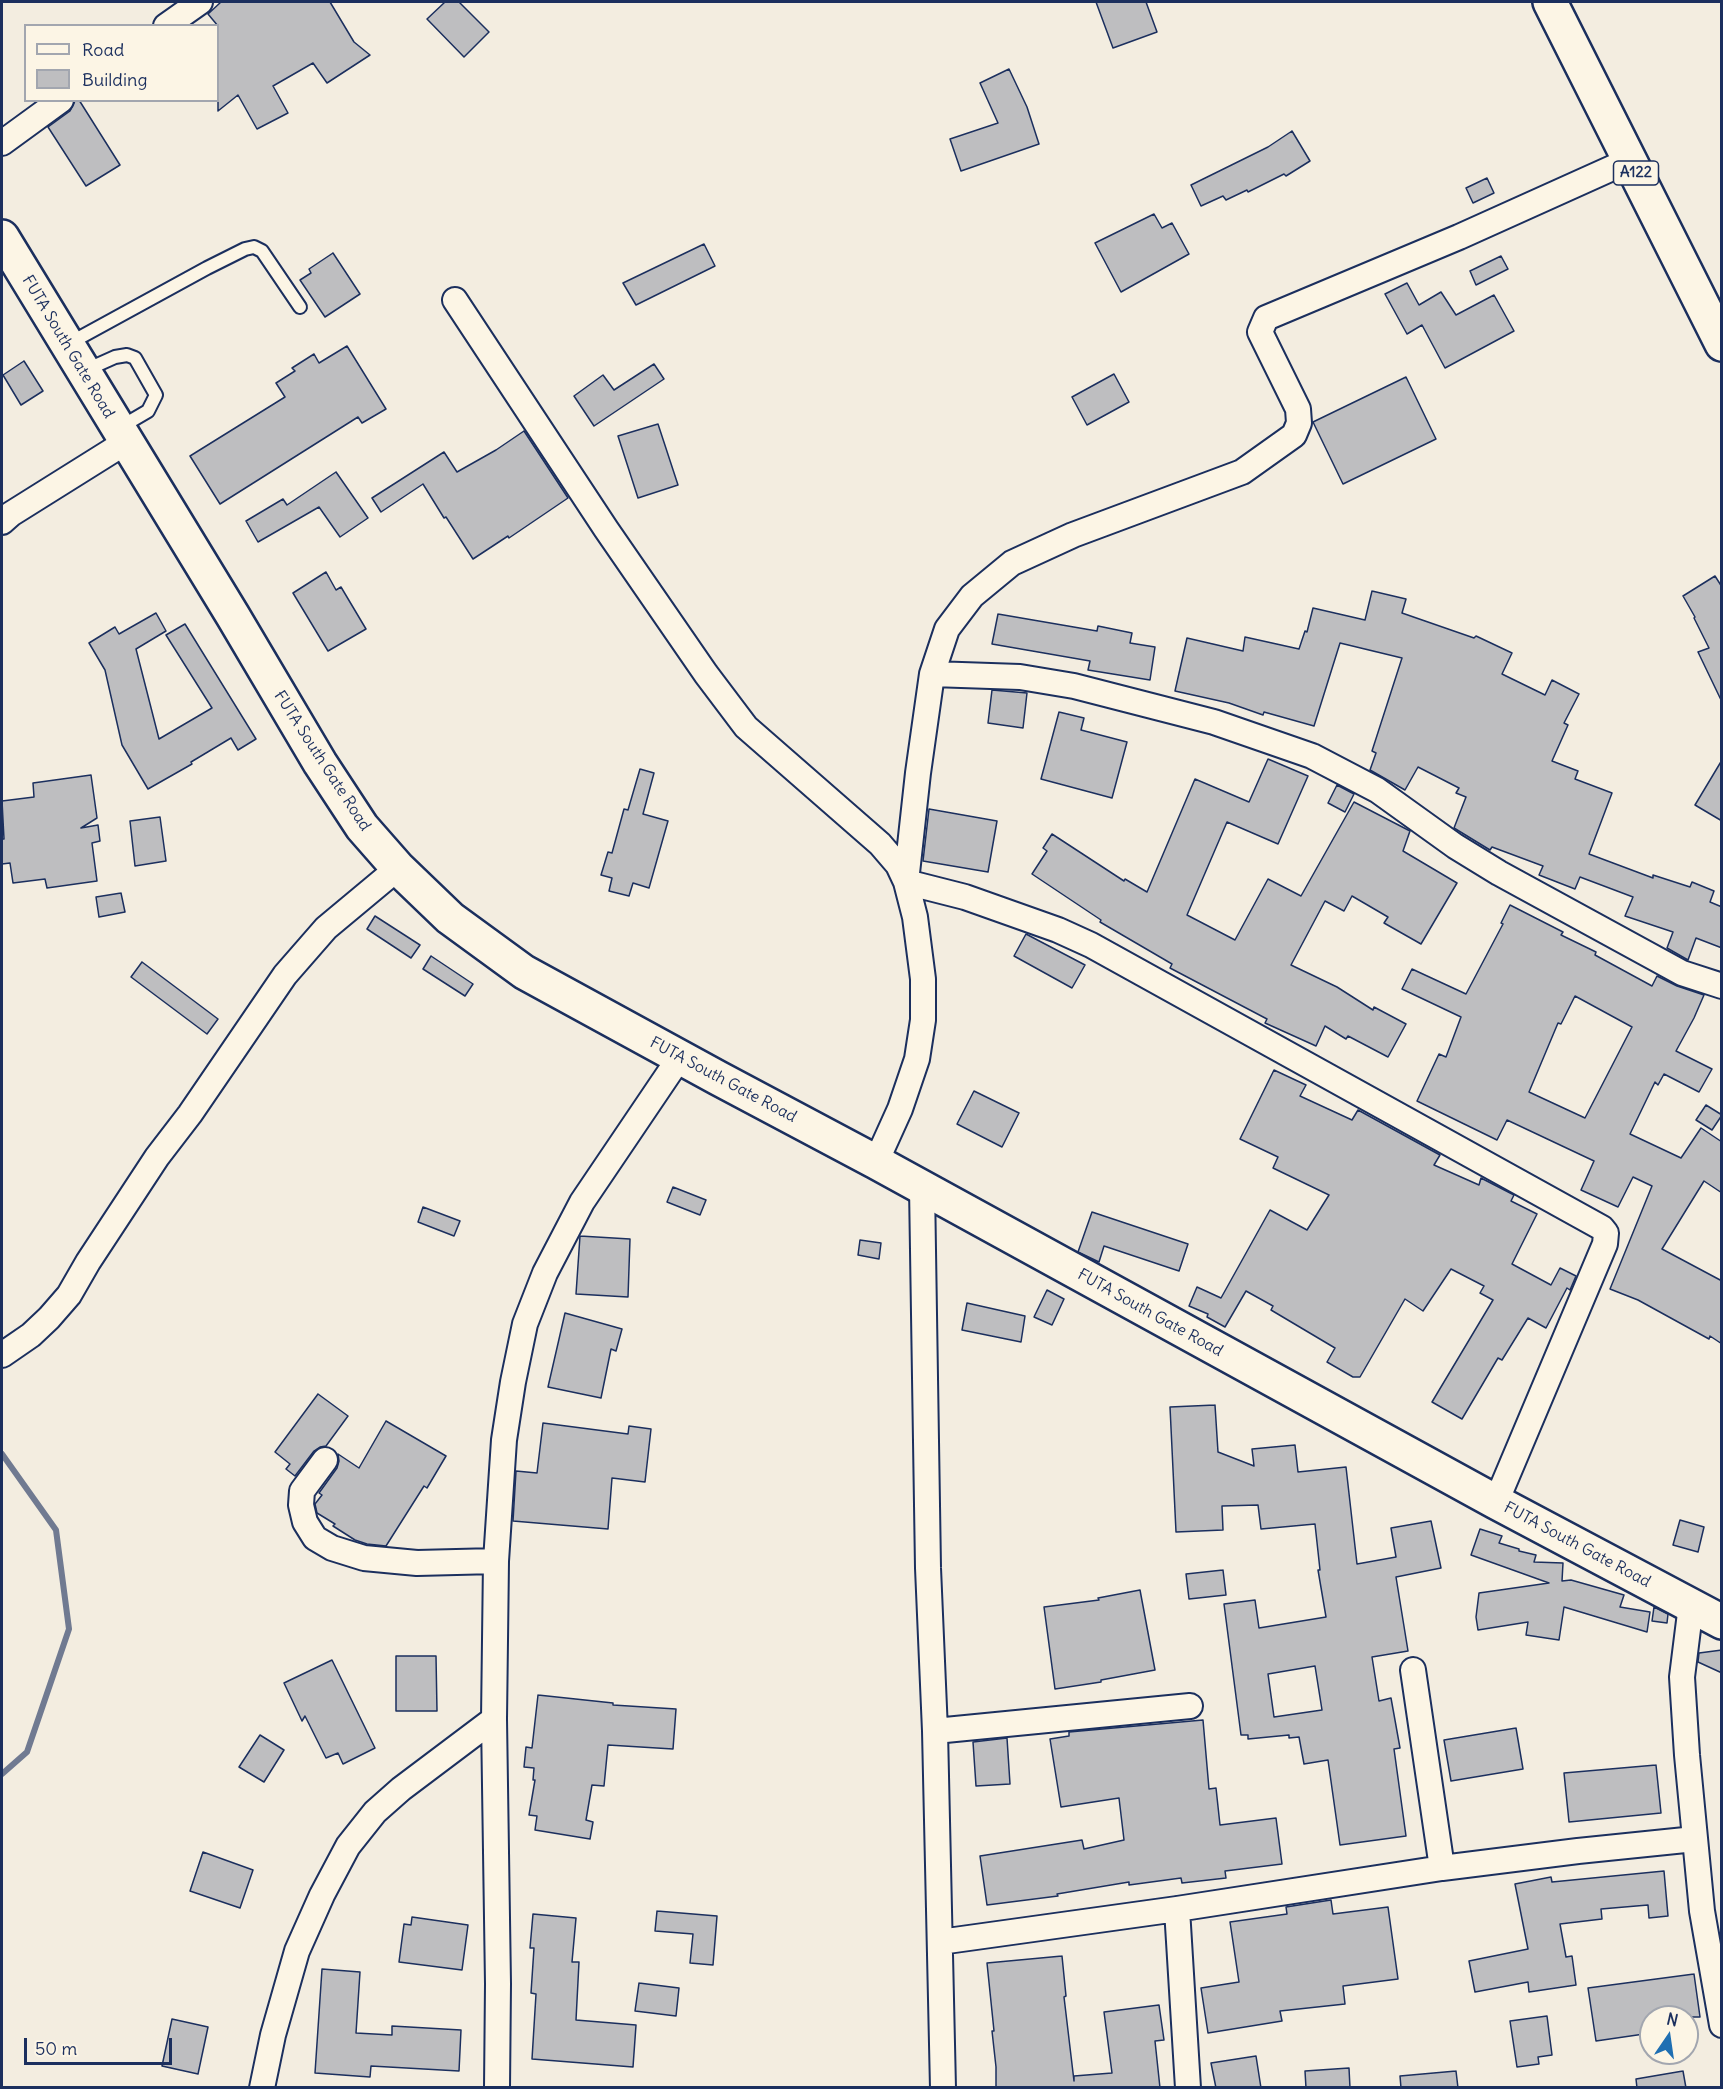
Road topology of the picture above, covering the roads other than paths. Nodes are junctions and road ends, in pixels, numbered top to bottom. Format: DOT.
graph roads {
  1 [pos="200,2"];
  2 [pos="1550,2"];
  3 [pos="169,24"];
  4 [pos="58,102"];
  5 [pos="2,143"];
  6 [pos="1630,160"];
  7 [pos="2,237"];
  8 [pos="455,300"];
  9 [pos="300,307"];
  10 [pos="1722,344"];
  11 [pos="75,358"];
  12 [pos="122,436"];
  13 [pos="2,522"];
  14 [pos="932,674"];
  15 [pos="398,868"];
  16 [pos="906,882"];
  17 [pos="1722,986"];
  18 [pos="680,1057"];
  19 [pos="876,1162"];
  20 [pos="922,1187"];
  21 [pos="2,1355"];
  22 [pos="325,1460"];
  23 [pos="1496,1502"];
  24 [pos="496,1561"];
  25 [pos="1691,1605"];
  26 [pos="1722,1622"];
  27 [pos="1413,1670"];
  28 [pos="1190,1706"];
  29 [pos="494,1719"];
  30 [pos="935,1731"];
  31 [pos="1695,1839"];
  32 [pos="1442,1868"];
  33 [pos="1177,1909"];
  34 [pos="940,1942"];
  35 [pos="1722,2025"];
  36 [pos="262,2088"];
  37 [pos="497,2088"];
  38 [pos="943,2088"];
  39 [pos="1188,2088"];
  1 -- 3 [label="street"];
  2 -- 6 [label="main road, A122"];
  4 -- 5 [label="street"];
  6 -- 10 [label="main road, A122"];
  6 -- 14 [label="street"];
  7 -- 11 [label="main road, FUTA South Gate Road"];
  8 -- 16 [label="street"];
  9 -- 11 [label="lane"];
  11 -- 12 [label="main road, FUTA South Gate Road"];
  11 -- 12 [label="lane"];
  12 -- 13 [label="street"];
  12 -- 15 [label="main road, FUTA South Gate Road"];
  14 -- 16 [label="street"];
  14 -- 17 [label="street"];
  15 -- 18 [label="main road, FUTA South Gate Road"];
  15 -- 21 [label="street"];
  16 -- 19 [label="street"];
  16 -- 23 [label="street"];
  18 -- 19 [label="main road, FUTA South Gate Road"];
  18 -- 24 [label="street"];
  19 -- 20 [label="main road, FUTA South Gate Road"];
  20 -- 23 [label="main road, FUTA South Gate Road"];
  20 -- 30 [label="street"];
  22 -- 24 [label="street"];
  23 -- 25 [label="main road, FUTA South Gate Road"];
  24 -- 29 [label="street"];
  25 -- 26 [label="main road, FUTA South Gate Road"];
  25 -- 31 [label="street"];
  27 -- 32 [label="street"];
  28 -- 30 [label="street"];
  29 -- 36 [label="street"];
  29 -- 37 [label="street"];
  30 -- 34 [label="street"];
  31 -- 32 [label="street"];
  31 -- 35 [label="street"];
  32 -- 33 [label="street"];
  33 -- 34 [label="street"];
  33 -- 39 [label="street"];
  34 -- 38 [label="street"];
}
